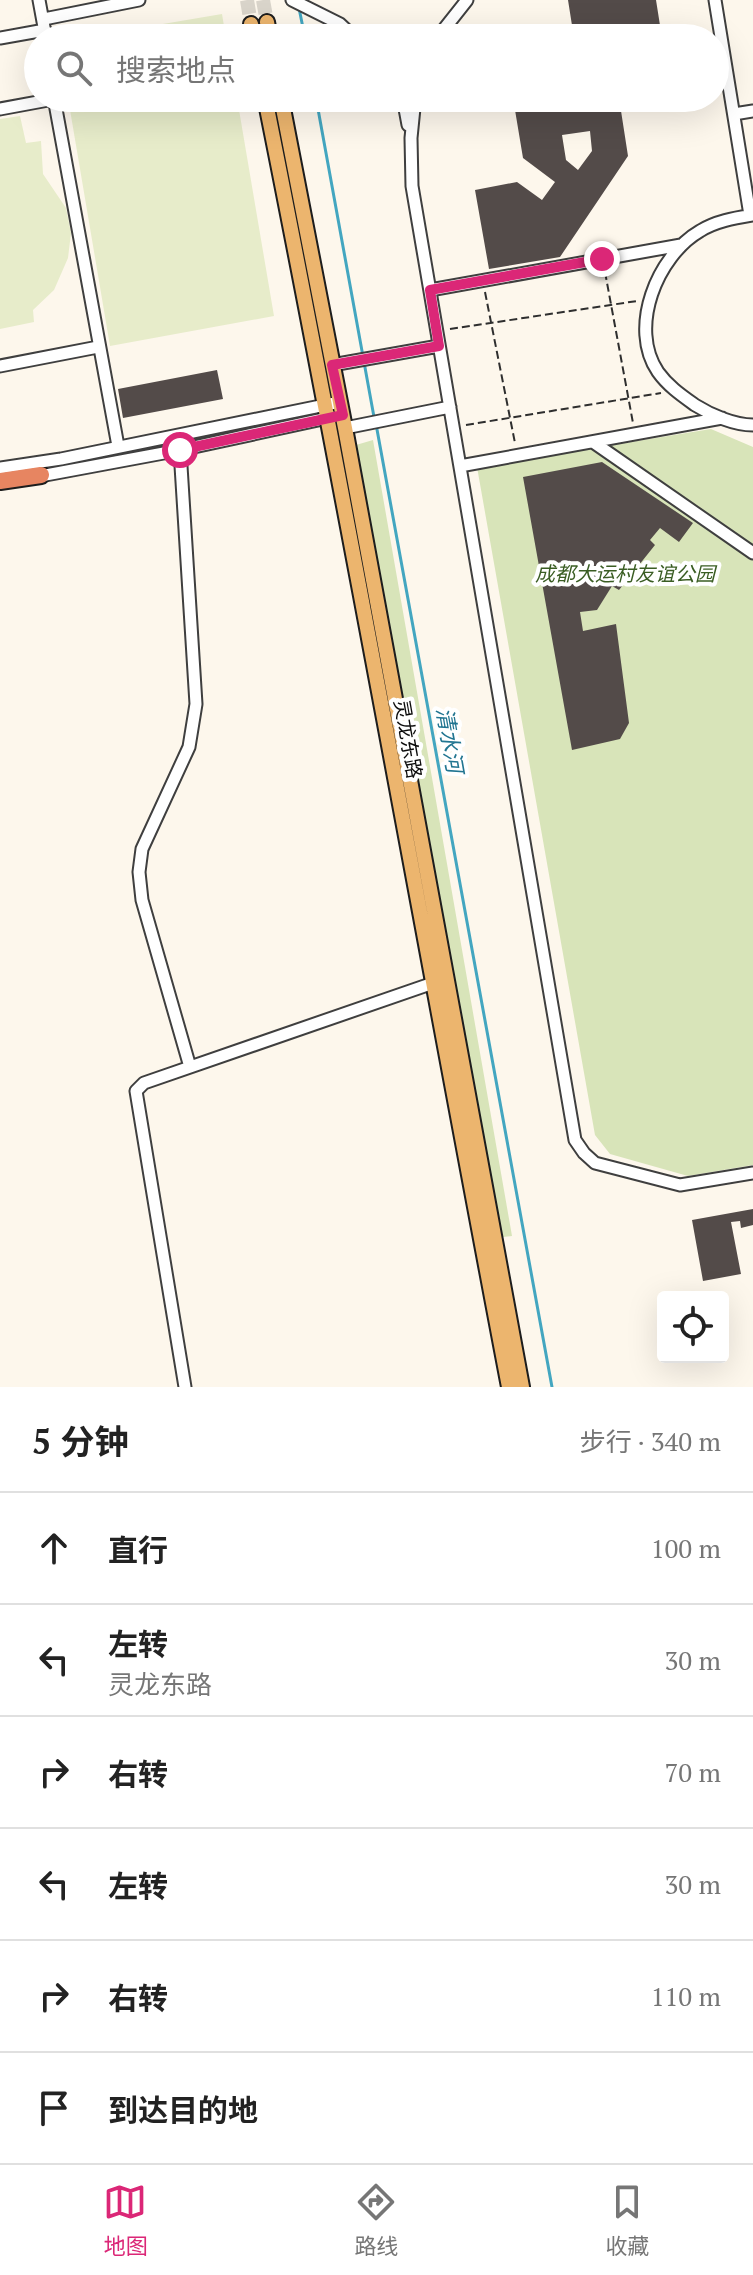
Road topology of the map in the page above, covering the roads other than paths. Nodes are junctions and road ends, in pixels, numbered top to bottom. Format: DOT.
graph roads {
  1 [pos="39,0"];
  2 [pos="139,0"];
  3 [pos="292,0"];
  4 [pos="467,0"];
  5 [pos="715,0"];
  6 [pos="44,24"];
  7 [pos="61,24"];
  8 [pos="340,24"];
  9 [pos="448,24"];
  10 [pos="719,24"];
  11 [pos="24,33"];
  12 [pos="0,38"];
  13 [pos="729,84"];
  14 [pos="24,105"];
  15 [pos="0,109"];
  16 [pos="753,111"];
  17 [pos="56,112"];
  18 [pos="268,112"];
  19 [pos="284,112"];
  20 [pos="406,112"];
  21 [pos="414,112"];
  22 [pos="734,114"];
  23 [pos="411,138"];
  24 [pos="752,215"];
  25 [pos="681,245"];
  26 [pos="430,290"];
  27 [pos="439,346"];
  28 [pos="98,347"];
  29 [pos="340,364"];
  30 [pos="0,366"];
  31 [pos="450,407"];
  32 [pos="340,415"];
  33 [pos="722,418"];
  34 [pos="753,425"];
  35 [pos="593,442"];
  36 [pos="118,446"];
  37 [pos="180,450"];
  38 [pos="460,466"];
  39 [pos="0,468"];
  40 [pos="41,475"];
  41 [pos="0,484"];
  42 [pos="753,553"];
  43 [pos="440,981"];
  44 [pos="190,1067"];
  45 [pos="753,1173"];
  46 [pos="185,1387"];
  47 [pos="509,1387"];
  48 [pos="522,1387"];
  1 -- 6 [label="street"];
  2 -- 7 [label="street"];
  3 -- 8 [label="street"];
  4 -- 9 [label="street"];
  5 -- 10 [label="street"];
  11 -- 12 [label="street"];
  13 -- 22 [label="street"];
  14 -- 15 [label="street"];
  16 -- 22 [label="street"];
  17 -- 28 [label="street"];
  18 -- 32 [label="main road, 灵龙东路"];
  19 -- 29 [label="main road, 灵龙东路"];
  20 -- 23 [label="street"];
  21 -- 23 [label="street"];
  22 -- 24 [label="street"];
  23 -- 26 [label="street"];
  24 -- 25 [label="street"];
  25 -- 26 [label="street"];
  25 -- 33 [label="street"];
  26 -- 27 [label="street"];
  27 -- 29 [label="street"];
  27 -- 31 [label="street"];
  28 -- 30 [label="street"];
  28 -- 36 [label="street"];
  29 -- 32 [label="main road, 灵龙东路"];
  31 -- 32 [label="street"];
  31 -- 38 [label="street"];
  32 -- 36 [label="street"];
  32 -- 37 [label="street"];
  32 -- 43 [label="main road, 灵龙东路"];
  33 -- 34 [label="street"];
  33 -- 35 [label="street"];
  35 -- 38 [label="street"];
  35 -- 42 [label="street"];
  36 -- 39 [label="street"];
  37 -- 40 [label="street"];
  37 -- 44 [label="street"];
  38 -- 45 [label="street"];
  40 -- 41 [label="highway"];
  43 -- 44 [label="street"];
  43 -- 47 [label="main road, 灵龙东路"];
  43 -- 48 [label="main road, 灵龙东路"];
  44 -- 46 [label="street"];
}
